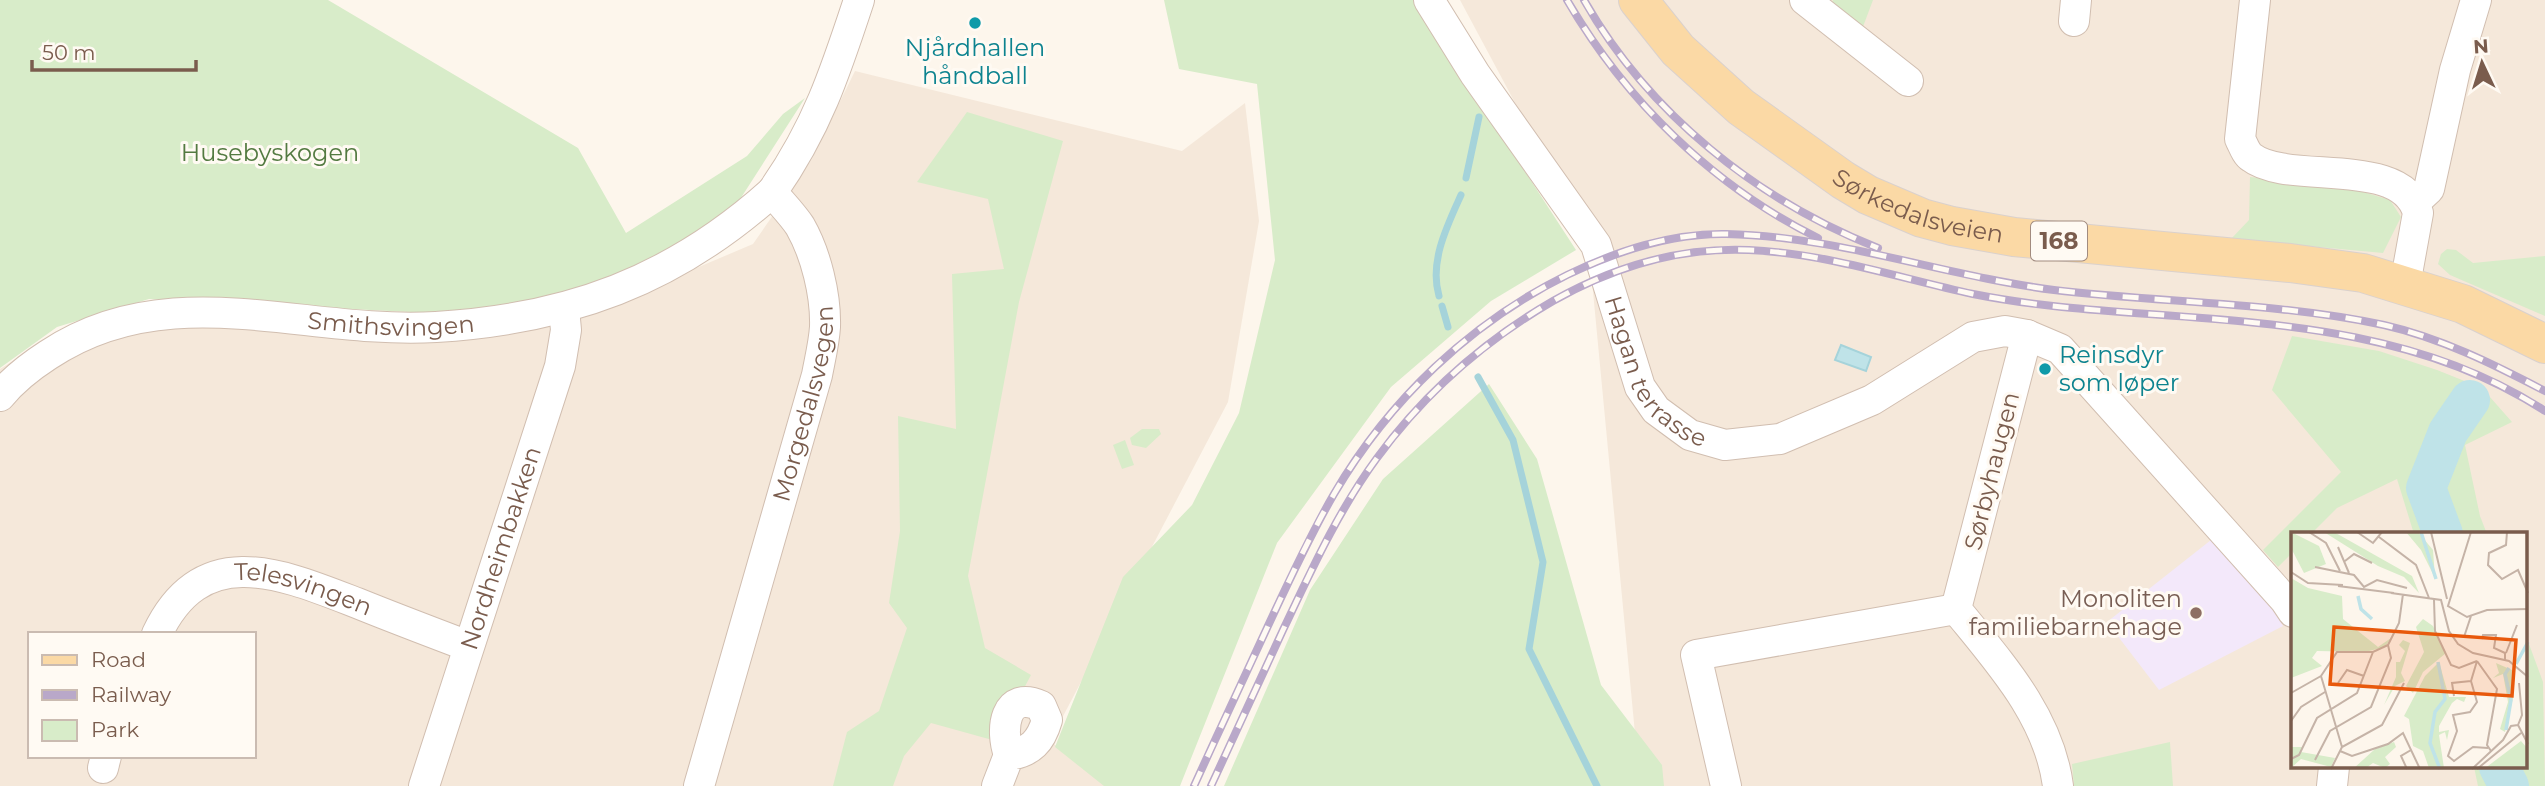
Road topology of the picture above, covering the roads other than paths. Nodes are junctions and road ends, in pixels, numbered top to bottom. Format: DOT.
graph roads {
  1 [pos="859,0"];
  2 [pos="1429,0"];
  3 [pos="1638,0"];
  4 [pos="2255,0"];
  5 [pos="2476,0"];
  6 [pos="1815,3"];
  7 [pos="1908,81"];
  8 [pos="772,192"];
  9 [pos="2415,202"];
  10 [pos="2405,285"];
  11 [pos="564,309"];
  12 [pos="2027,335"];
  13 [pos="2545,344"];
  14 [pos="0,396"];
  15 [pos="1956,609"];
  16 [pos="2291,609"];
  17 [pos="158,632"];
  18 [pos="468,646"];
  19 [pos="1009,755"];
  20 [pos="2334,768"];
  21 [pos="424,786"];
  22 [pos="699,786"];
  23 [pos="997,786"];
  24 [pos="1726,786"];
  25 [pos="2058,786"];
  26 [pos="2332,786"];
  1 -- 8 [label="street"];
  2 -- 12 [label="street, Hagan terrasse"];
  3 -- 10 [label="main road, Sørkedalsveien / 168"];
  4 -- 9 [label="street"];
  5 -- 9 [label="street"];
  6 -- 7 [label="street"];
  8 -- 11 [label="street, Smithsvingen"];
  8 -- 22 [label="street, Morgedalsvegen"];
  9 -- 10 [label="street"];
  10 -- 13 [label="main road, Sørkedalsveien / 168"];
  11 -- 14 [label="street, Smithsvingen"];
  11 -- 18 [label="street, Nordheimbakken"];
  12 -- 15 [label="street, Sørbyhaugen"];
  12 -- 16 [label="street"];
  15 -- 24 [label="street"];
  15 -- 25 [label="street"];
  17 -- 18 [label="street, Telesvingen"];
  18 -- 21 [label="street, Nordheimbakken"];
  19 -- 23 [label="street"];
  20 -- 26 [label="street"];
}
